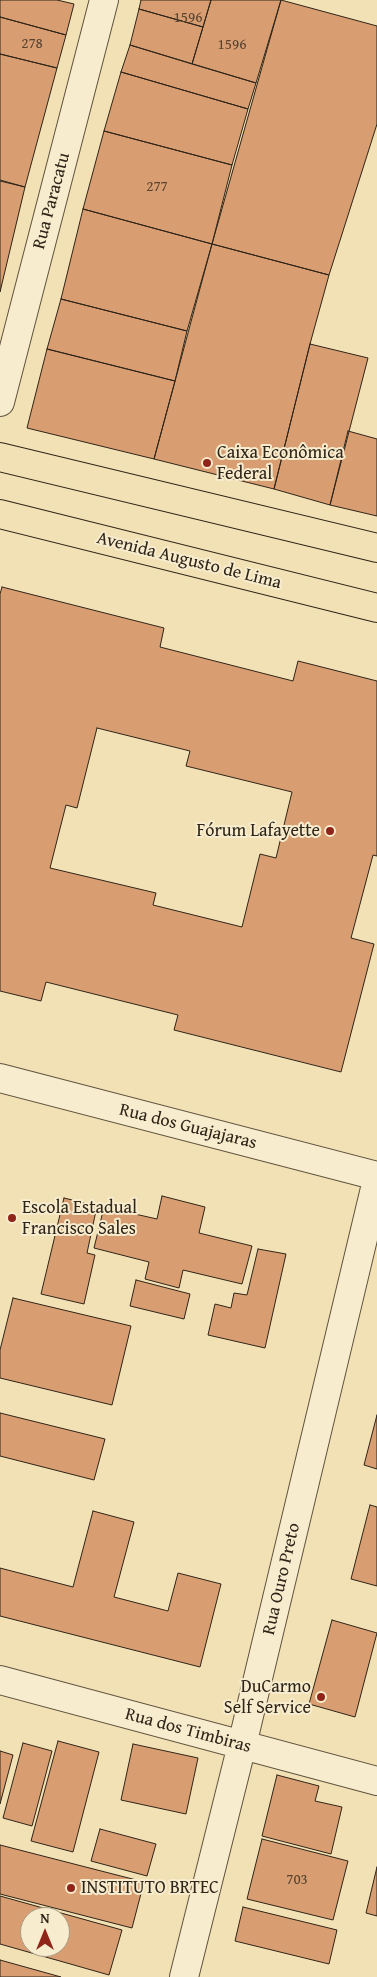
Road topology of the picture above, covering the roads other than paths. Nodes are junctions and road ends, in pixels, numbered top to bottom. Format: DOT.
graph roads {
  1 [pos="104,0"];
  2 [pos="0,402"];
  3 [pos="0,457"];
  4 [pos="0,514"];
  5 [pos="377,548"];
  6 [pos="377,608"];
  7 [pos="0,1078"];
  8 [pos="377,1176"];
  9 [pos="377,1180"];
  10 [pos="0,1680"];
  11 [pos="242,1745"];
  12 [pos="377,1781"];
  13 [pos="184,1977"];
  1 -- 2 [label="street, Rua Paracatu"];
  3 -- 5 [label="main road"];
  4 -- 6 [label="main road, Avenida Augusto de Lima"];
  7 -- 8 [label="street, Rua dos Guajajaras"];
  9 -- 11 [label="street, Rua Ouro Preto"];
  10 -- 11 [label="street, Rua dos Timbiras"];
  11 -- 12 [label="street, Rua dos Timbiras"];
  11 -- 13 [label="street, Rua Ouro Preto"];
}
